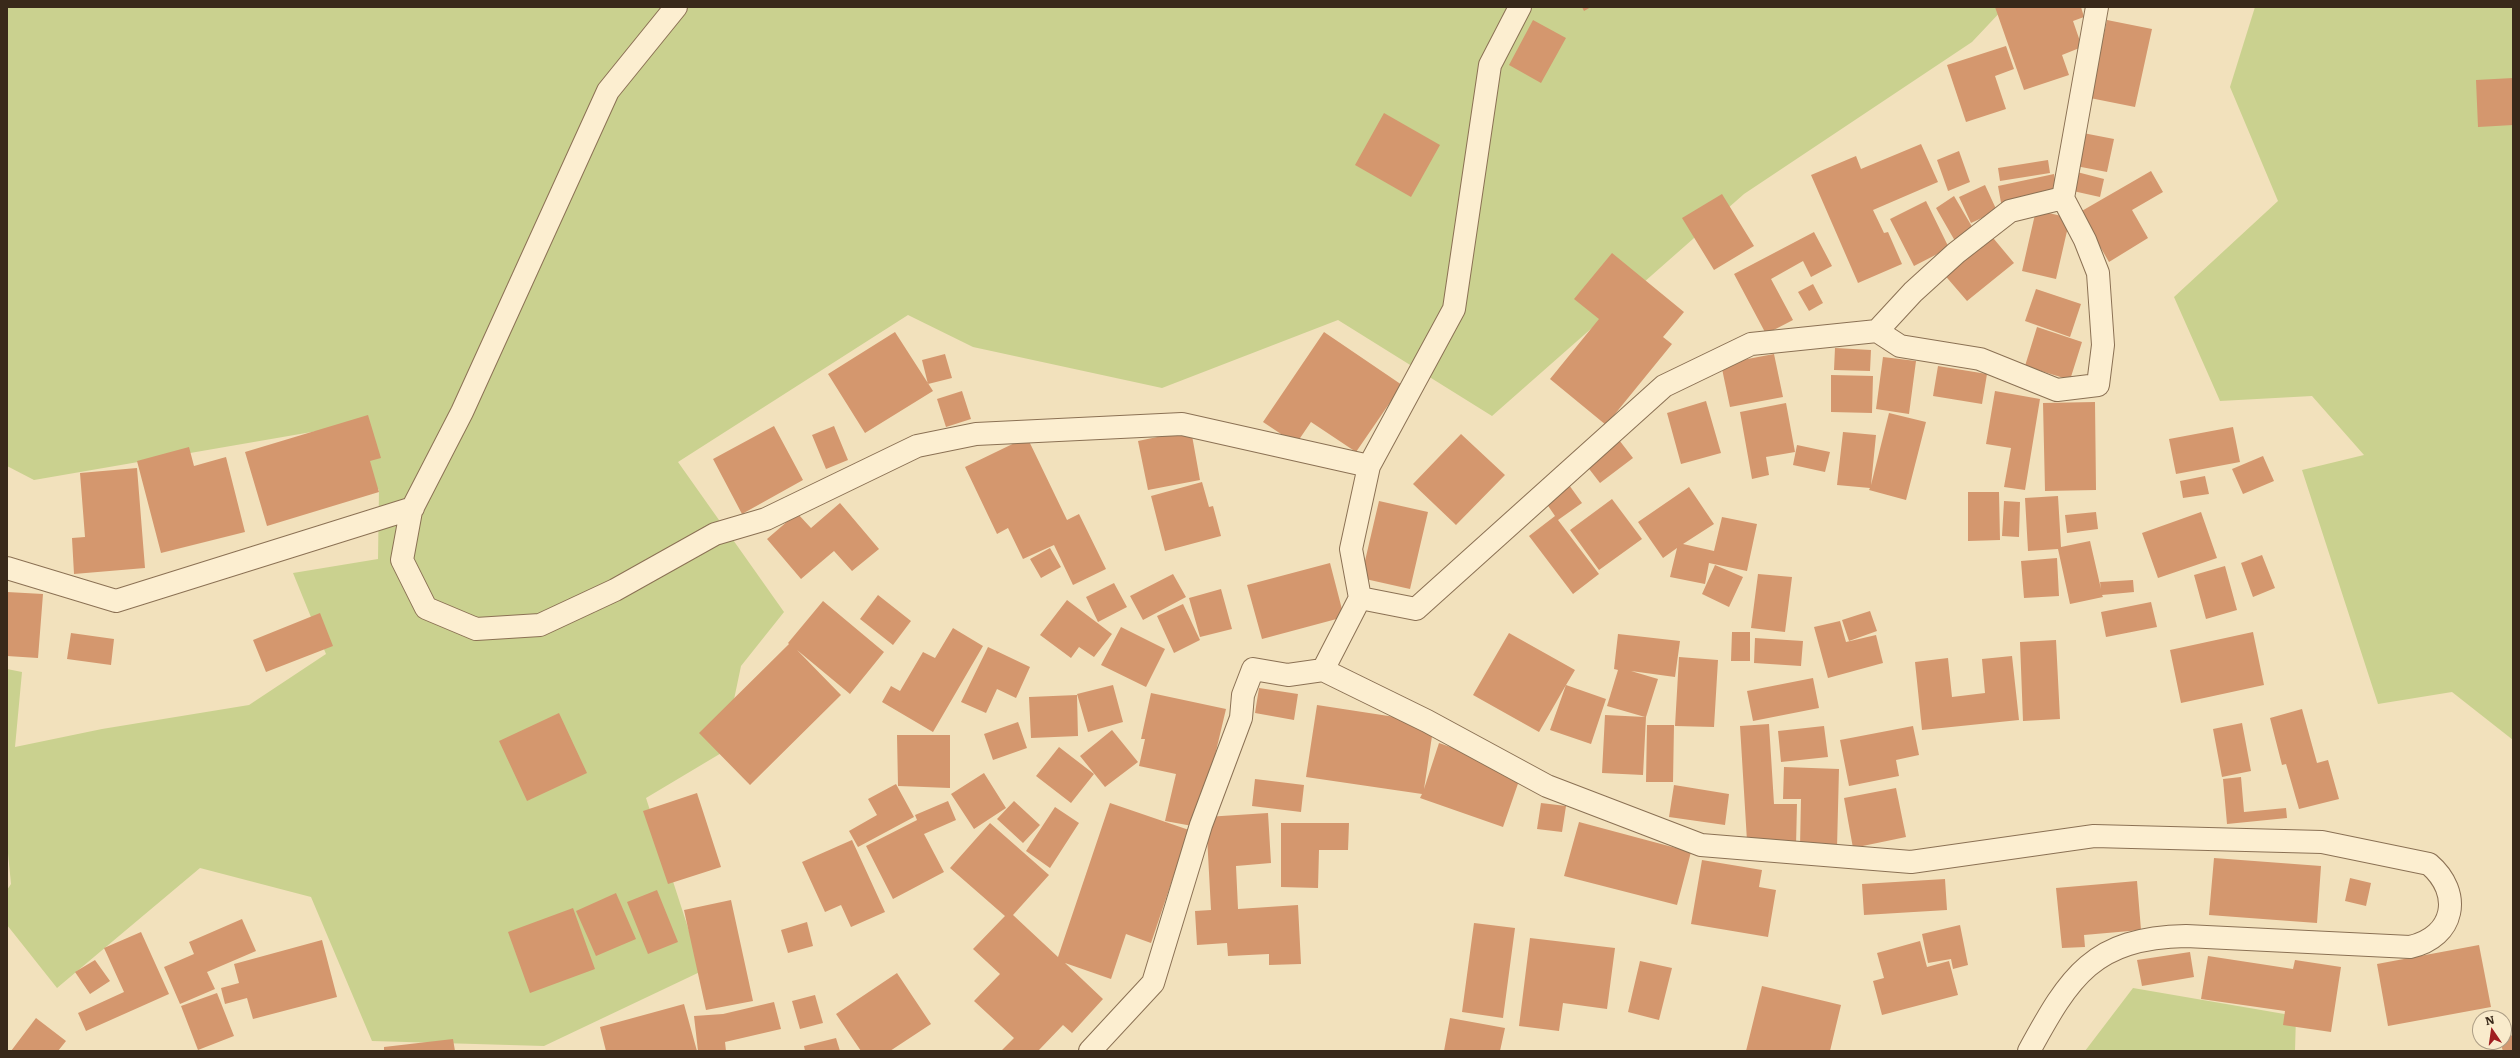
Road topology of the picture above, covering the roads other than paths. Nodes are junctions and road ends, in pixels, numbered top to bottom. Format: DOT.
graph roads {
  1 [pos="676,7"];
  2 [pos="1520,7"];
  3 [pos="2097,7"];
  4 [pos="2063,198"];
  5 [pos="1877,331"];
  6 [pos="1368,466"];
  7 [pos="413,508"];
  8 [pos="7,568"];
  9 [pos="1360,598"];
  10 [pos="1323,670"];
  11 [pos="1090,1051"];
  12 [pos="2028,1051"];
  1 -- 7 [label="street"];
  2 -- 6 [label="street"];
  3 -- 4 [label="street"];
  4 -- 5 [label="street"];
  4 -- 5 [label="street"];
  5 -- 9 [label="street"];
  6 -- 7 [label="street"];
  6 -- 9 [label="street"];
  7 -- 8 [label="street"];
  9 -- 10 [label="street"];
  10 -- 11 [label="street"];
  10 -- 12 [label="street"];
}
